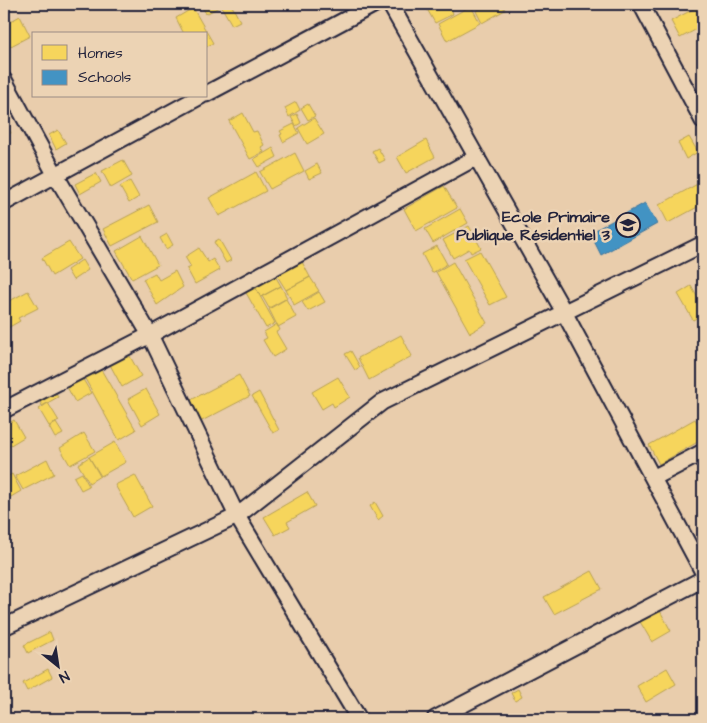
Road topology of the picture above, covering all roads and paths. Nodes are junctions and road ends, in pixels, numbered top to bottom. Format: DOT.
graph roads {
  1 [pos="375,4"];
  2 [pos="390,4"];
  3 [pos="641,4"];
  4 [pos="4,80"];
  5 [pos="208,93"];
  6 [pos="197,98"];
  7 [pos="703,121"];
  8 [pos="477,157"];
  9 [pos="55,174"];
  10 [pos="4,203"];
  11 [pos="703,244"];
  12 [pos="564,312"];
  13 [pos="150,335"];
  14 [pos="4,410"];
  15 [pos="703,452"];
  16 [pos="653,478"];
  17 [pos="237,516"];
  18 [pos="703,572"];
  19 [pos="703,579"];
  20 [pos="4,626"];
  21 [pos="359,719"];
  22 [pos="435,719"];
  1 -- 5 [label="street"];
  2 -- 8 [label="street"];
  3 -- 7 [label="street"];
  4 -- 9 [label="street"];
  6 -- 9 [label="street"];
  8 -- 12 [label="street"];
  8 -- 13 [label="street"];
  9 -- 10 [label="street"];
  9 -- 13 [label="street"];
  11 -- 12 [label="street"];
  12 -- 16 [label="street"];
  12 -- 17 [label="street"];
  13 -- 14 [label="street"];
  13 -- 17 [label="street"];
  15 -- 16 [label="street"];
  16 -- 18 [label="street"];
  17 -- 20 [label="street"];
  17 -- 21 [label="street"];
  19 -- 22 [label="street"];
}
